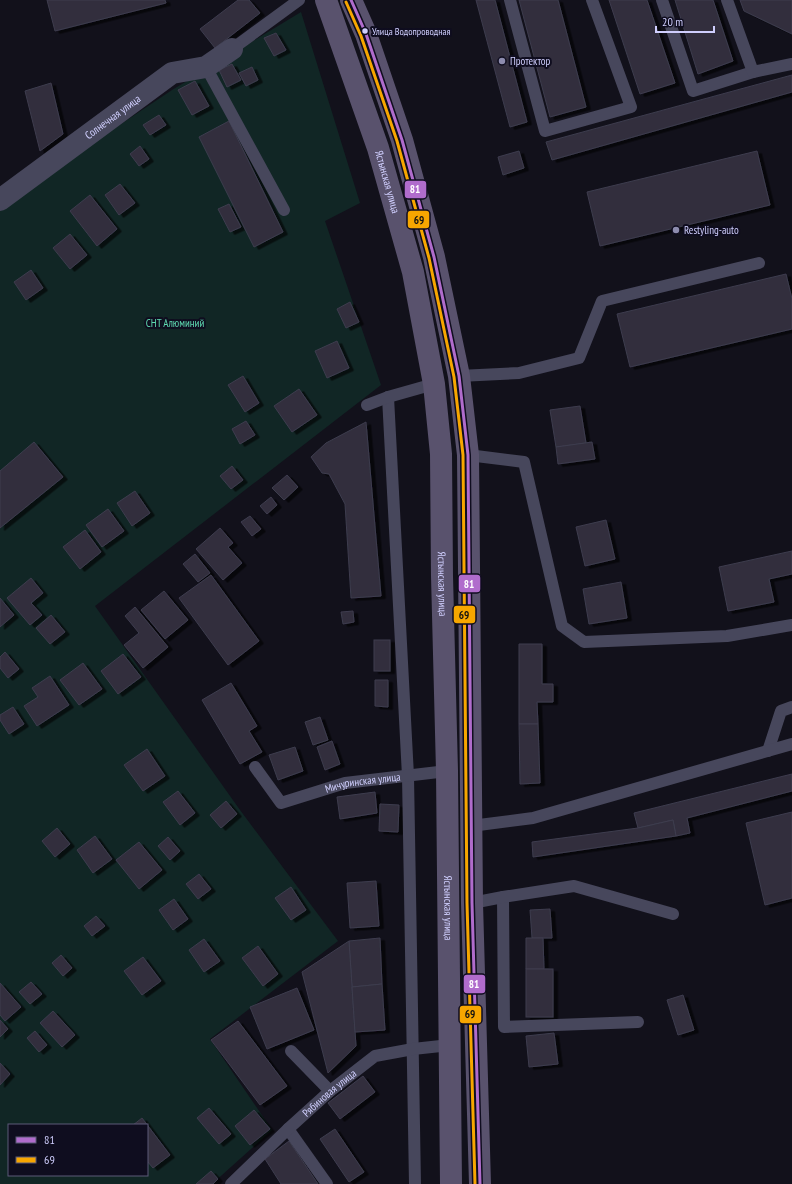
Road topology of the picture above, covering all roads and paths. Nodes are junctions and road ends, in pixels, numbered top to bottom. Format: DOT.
graph roads {
  1 [pos="299,0"];
  2 [pos="326,0"];
  3 [pos="351,0"];
  4 [pos="510,0"];
  5 [pos="592,0"];
  6 [pos="662,0"];
  7 [pos="728,0"];
  8 [pos="232,48"];
  9 [pos="792,64"];
  10 [pos="206,67"];
  11 [pos="753,72"];
  12 [pos="0,200"];
  13 [pos="284,210"];
  14 [pos="759,263"];
  15 [pos="459,376"];
  16 [pos="434,384"];
  17 [pos="388,397"];
  18 [pos="367,405"];
  19 [pos="468,455"];
  20 [pos="792,625"];
  21 [pos="792,708"];
  22 [pos="792,744"];
  23 [pos="768,751"];
  24 [pos="255,767"];
  25 [pos="447,771"];
  26 [pos="408,776"];
  27 [pos="471,826"];
  28 [pos="503,897"];
  29 [pos="472,903"];
  30 [pos="673,914"];
  31 [pos="638,1022"];
  32 [pos="450,1045"];
  33 [pos="413,1049"];
  34 [pos="291,1051"];
  35 [pos="330,1091"];
  36 [pos="288,1129"];
  37 [pos="235,1183"];
  38 [pos="327,1184"];
  39 [pos="415,1184"];
  40 [pos="451,1184"];
  41 [pos="480,1184"];
  1 -- 8 [label="lane"];
  2 -- 16 [label="main road, Ястынская улица"];
  3 -- 15 [label="main road"];
  4 -- 5 [label="lane"];
  6 -- 11 [label="lane"];
  7 -- 11 [label="lane"];
  8 -- 10 [label="street, Солнечная улица"];
  9 -- 11 [label="lane"];
  10 -- 12 [label="street, Солнечная улица"];
  10 -- 13 [label="lane"];
  14 -- 15 [label="lane"];
  15 -- 19 [label="main road"];
  16 -- 17 [label="lane"];
  16 -- 25 [label="main road, Ястынская улица"];
  17 -- 18 [label="lane"];
  17 -- 26 [label="lane"];
  19 -- 20 [label="lane"];
  19 -- 27 [label="main road"];
  21 -- 23 [label="lane"];
  22 -- 23 [label="lane"];
  23 -- 27 [label="lane"];
  24 -- 26 [label="lane, Мичуринская улица"];
  25 -- 26 [label="lane, Мичуринская улица"];
  25 -- 32 [label="main road, Ястынская улица"];
  26 -- 33 [label="lane"];
  27 -- 29 [label="main road"];
  28 -- 29 [label="lane"];
  28 -- 30 [label="lane"];
  28 -- 31 [label="lane"];
  29 -- 41 [label="main road"];
  32 -- 33 [label="lane, Рябиновая улица"];
  32 -- 40 [label="main road, Ястынская улица"];
  33 -- 35 [label="lane, Рябиновая улица"];
  33 -- 39 [label="lane"];
  34 -- 35 [label="lane"];
  35 -- 36 [label="lane, Рябиновая улица"];
  36 -- 37 [label="lane, Рябиновая улица"];
  36 -- 38 [label="lane"];
}
